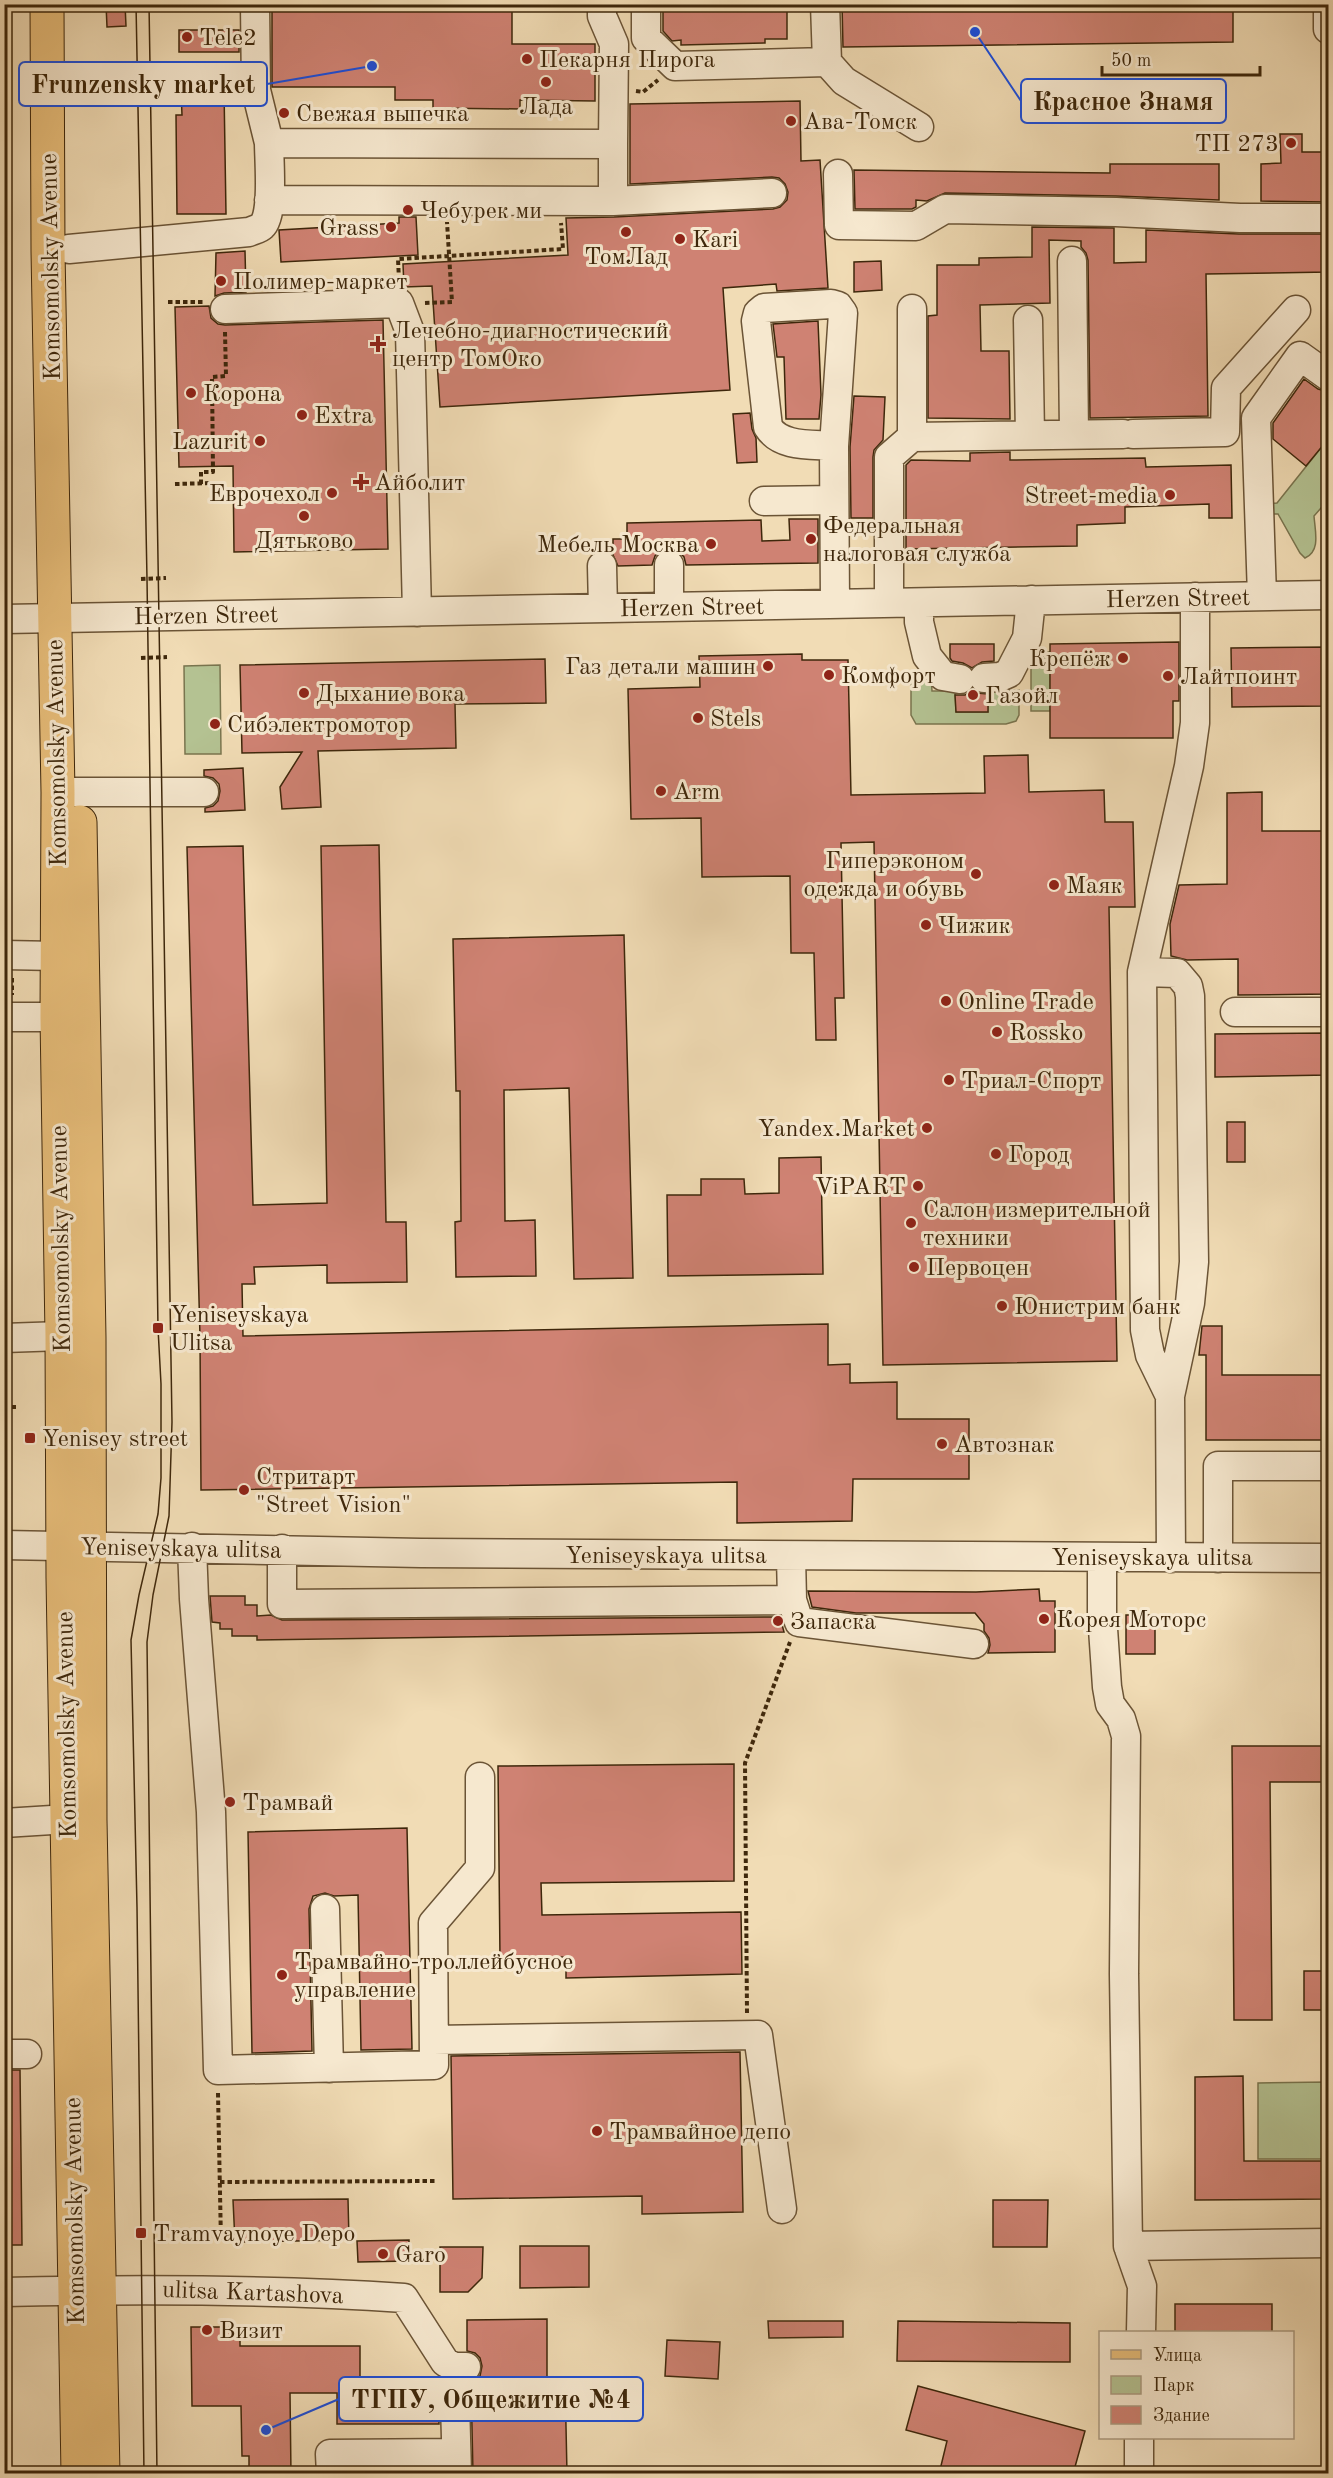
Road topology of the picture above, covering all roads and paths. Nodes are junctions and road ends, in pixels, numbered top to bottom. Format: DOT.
graph roads {
  1 [pos="47,4"];
  2 [pos="65,4"];
  3 [pos="255,4"];
  4 [pos="602,4"];
  5 [pos="645,4"];
  6 [pos="825,4"];
  7 [pos="1328,4"];
  8 [pos="1329,29"];
  9 [pos="827,62"];
  10 [pos="675,66"];
  11 [pos="615,99"];
  12 [pos="920,127"];
  13 [pos="269,143"];
  14 [pos="613,144"];
  15 [pos="838,174"];
  16 [pos="772,194"];
  17 [pos="269,200"];
  18 [pos="446,201"];
  19 [pos="560,201"];
  20 [pos="613,201"];
  21 [pos="1329,218"];
  22 [pos="69,249"];
  23 [pos="449,257"];
  24 [pos="1072,261"];
  25 [pos="168,302"];
  26 [pos="193,302"];
  27 [pos="399,303"];
  28 [pos="912,309"];
  29 [pos="1296,310"];
  30 [pos="225,317"];
  31 [pos="1028,320"];
  32 [pos="1329,376"];
  33 [pos="1074,434"];
  34 [pos="1030,435"];
  35 [pos="912,437"];
  36 [pos="834,446"];
  37 [pos="213,483"];
  38 [pos="175,484"];
  39 [pos="201,484"];
  40 [pos="834,500"];
  41 [pos="764,501"];
  42 [pos="669,565"];
  43 [pos="602,566"];
  44 [pos="166,578"];
  45 [pos="141,579"];
  46 [pos="1329,595"];
  47 [pos="1262,596"];
  48 [pos="1195,597"];
  49 [pos="1030,600"];
  50 [pos="889,603"];
  51 [pos="919,603"];
  52 [pos="835,604"];
  53 [pos="669,607"];
  54 [pos="603,608"];
  55 [pos="417,612"];
  56 [pos="65,618"];
  57 [pos="4,619"];
  58 [pos="167,657"];
  59 [pos="141,658"];
  60 [pos="68,792"];
  61 [pos="204,792"];
  62 [pos="57,956"];
  63 [pos="8,966"];
  64 [pos="1142,972"];
  65 [pos="8,1007"];
  66 [pos="1235,1012"];
  67 [pos="1329,1012"];
  68 [pos="57,1017"];
  69 [pos="62,1336"];
  70 [pos="4,1338"];
  71 [pos="1170,1396"];
  72 [pos="4,1407"];
  73 [pos="17,1407"];
  74 [pos="1329,1466"];
  75 [pos="4,1545"];
  76 [pos="76,1546"];
  77 [pos="192,1547"];
  78 [pos="282,1550"];
  79 [pos="790,1556"];
  80 [pos="1102,1557"];
  81 [pos="1171,1558"];
  82 [pos="1218,1558"];
  83 [pos="1329,1558"];
  84 [pos="792,1600"];
  85 [pos="794,1633"];
  86 [pos="974,1644"];
  87 [pos="480,1777"];
  88 [pos="68,1819"];
  89 [pos="4,1823"];
  90 [pos="325,1909"];
  91 [pos="747,2035"];
  92 [pos="434,2040"];
  93 [pos="329,2068"];
  94 [pos="218,2070"];
  95 [pos="435,2181"];
  96 [pos="220,2182"];
  97 [pos="782,2209"];
  98 [pos="222,2242"];
  99 [pos="1329,2243"];
  100 [pos="1128,2246"];
  101 [pos="88,2291"];
  102 [pos="4,2292"];
  103 [pos="1141,2331"];
  104 [pos="1139,2439"];
  105 [pos="456,2463"];
  106 [pos="78,2474"];
  107 [pos="103,2474"];
  108 [pos="331,2474"];
  109 [pos="1139,2474"];
  1 -- 56 [label="main road, Komsomolsky Avenue"];
  2 -- 22 [label="main road, Komsomolsky Avenue"];
  3 -- 13 [label="street"];
  4 -- 11 [label="street"];
  5 -- 10 [label="street"];
  6 -- 9 [label="street"];
  7 -- 8 [label="street"];
  9 -- 10 [label="street"];
  9 -- 12 [label="street"];
  10 -- 11 [label="path"];
  11 -- 14 [label="street"];
  13 -- 14 [label="street"];
  13 -- 17 [label="street"];
  14 -- 20 [label="street"];
  15 -- 21 [label="street"];
  16 -- 20 [label="street"];
  17 -- 18 [label="street"];
  17 -- 22 [label="street"];
  18 -- 19 [label="street"];
  18 -- 23 [label="path"];
  19 -- 20 [label="street"];
  19 -- 23 [label="path"];
  22 -- 56 [label="main road, Komsomolsky Avenue"];
  23 -- 27 [label="path"];
  23 -- 27 [label="path"];
  24 -- 33 [label="street"];
  25 -- 26 [label="path"];
  27 -- 30 [label="street"];
  27 -- 55 [label="street"];
  28 -- 35 [label="street"];
  29 -- 33 [label="street"];
  30 -- 39 [label="path"];
  31 -- 34 [label="street"];
  32 -- 47 [label="street"];
  33 -- 34 [label="street"];
  34 -- 35 [label="street"];
  35 -- 50 [label="street"];
  36 -- 36 [label="street"];
  36 -- 40 [label="street"];
  37 -- 39 [label="path"];
  38 -- 39 [label="path"];
  40 -- 41 [label="street"];
  40 -- 52 [label="street"];
  42 -- 53 [label="street"];
  43 -- 54 [label="street"];
  44 -- 45 [label="path"];
  46 -- 47 [label="street, Herzen Street"];
  47 -- 48 [label="street, Herzen Street"];
  48 -- 49 [label="street, Herzen Street"];
  48 -- 64 [label="street"];
  49 -- 51 [label="street, Herzen Street"];
  49 -- 51 [label="street"];
  50 -- 51 [label="street, Herzen Street"];
  50 -- 52 [label="street, Herzen Street"];
  52 -- 53 [label="street, Herzen Street"];
  53 -- 54 [label="street, Herzen Street"];
  54 -- 55 [label="street, Herzen Street"];
  55 -- 56 [label="street, Herzen Street"];
  56 -- 57 [label="street, Herzen Street"];
  56 -- 60 [label="main road, Komsomolsky Avenue"];
  58 -- 59 [label="path"];
  60 -- 61 [label="street"];
  60 -- 62 [label="main road, Komsomolsky Avenue"];
  60 -- 76 [label="main road, Komsomolsky Avenue"];
  62 -- 63 [label="street"];
  62 -- 68 [label="main road, Komsomolsky Avenue"];
  63 -- 65 [label="path"];
  64 -- 71 [label="street"];
  64 -- 71 [label="street"];
  65 -- 68 [label="street"];
  66 -- 67 [label="street"];
  68 -- 69 [label="main road, Komsomolsky Avenue"];
  69 -- 70 [label="street"];
  69 -- 76 [label="main road, Komsomolsky Avenue"];
  71 -- 81 [label="street"];
  72 -- 73 [label="path"];
  74 -- 82 [label="street"];
  75 -- 76 [label="street, Yeniseyskaya ulitsa"];
  76 -- 77 [label="street, Yeniseyskaya ulitsa"];
  76 -- 88 [label="main road, Komsomolsky Avenue"];
  76 -- 101 [label="main road, Komsomolsky Avenue"];
  77 -- 78 [label="street, Yeniseyskaya ulitsa"];
  77 -- 94 [label="street"];
  78 -- 79 [label="street, Yeniseyskaya ulitsa"];
  78 -- 84 [label="street"];
  79 -- 80 [label="street, Yeniseyskaya ulitsa"];
  79 -- 84 [label="street"];
  80 -- 81 [label="street, Yeniseyskaya ulitsa"];
  80 -- 100 [label="street"];
  81 -- 82 [label="street, Yeniseyskaya ulitsa"];
  82 -- 83 [label="street, Yeniseyskaya ulitsa"];
  84 -- 86 [label="street"];
  85 -- 91 [label="path"];
  87 -- 92 [label="street"];
  88 -- 89 [label="street"];
  88 -- 101 [label="main road, Komsomolsky Avenue"];
  90 -- 93 [label="street"];
  91 -- 92 [label="street"];
  91 -- 97 [label="street"];
  92 -- 93 [label="street"];
  93 -- 94 [label="street"];
  94 -- 96 [label="path"];
  95 -- 96 [label="path"];
  96 -- 98 [label="path"];
  99 -- 100 [label="street"];
  100 -- 103 [label="street"];
  101 -- 102 [label="street, ulitsa Kartashova"];
  101 -- 105 [label="street, ulitsa Kartashova"];
  101 -- 106 [label="main road, Komsomolsky Avenue"];
  101 -- 107 [label="main road, Komsomolsky Avenue"];
  104 -- 109 [label="street"];
  105 -- 108 [label="street"];
}
